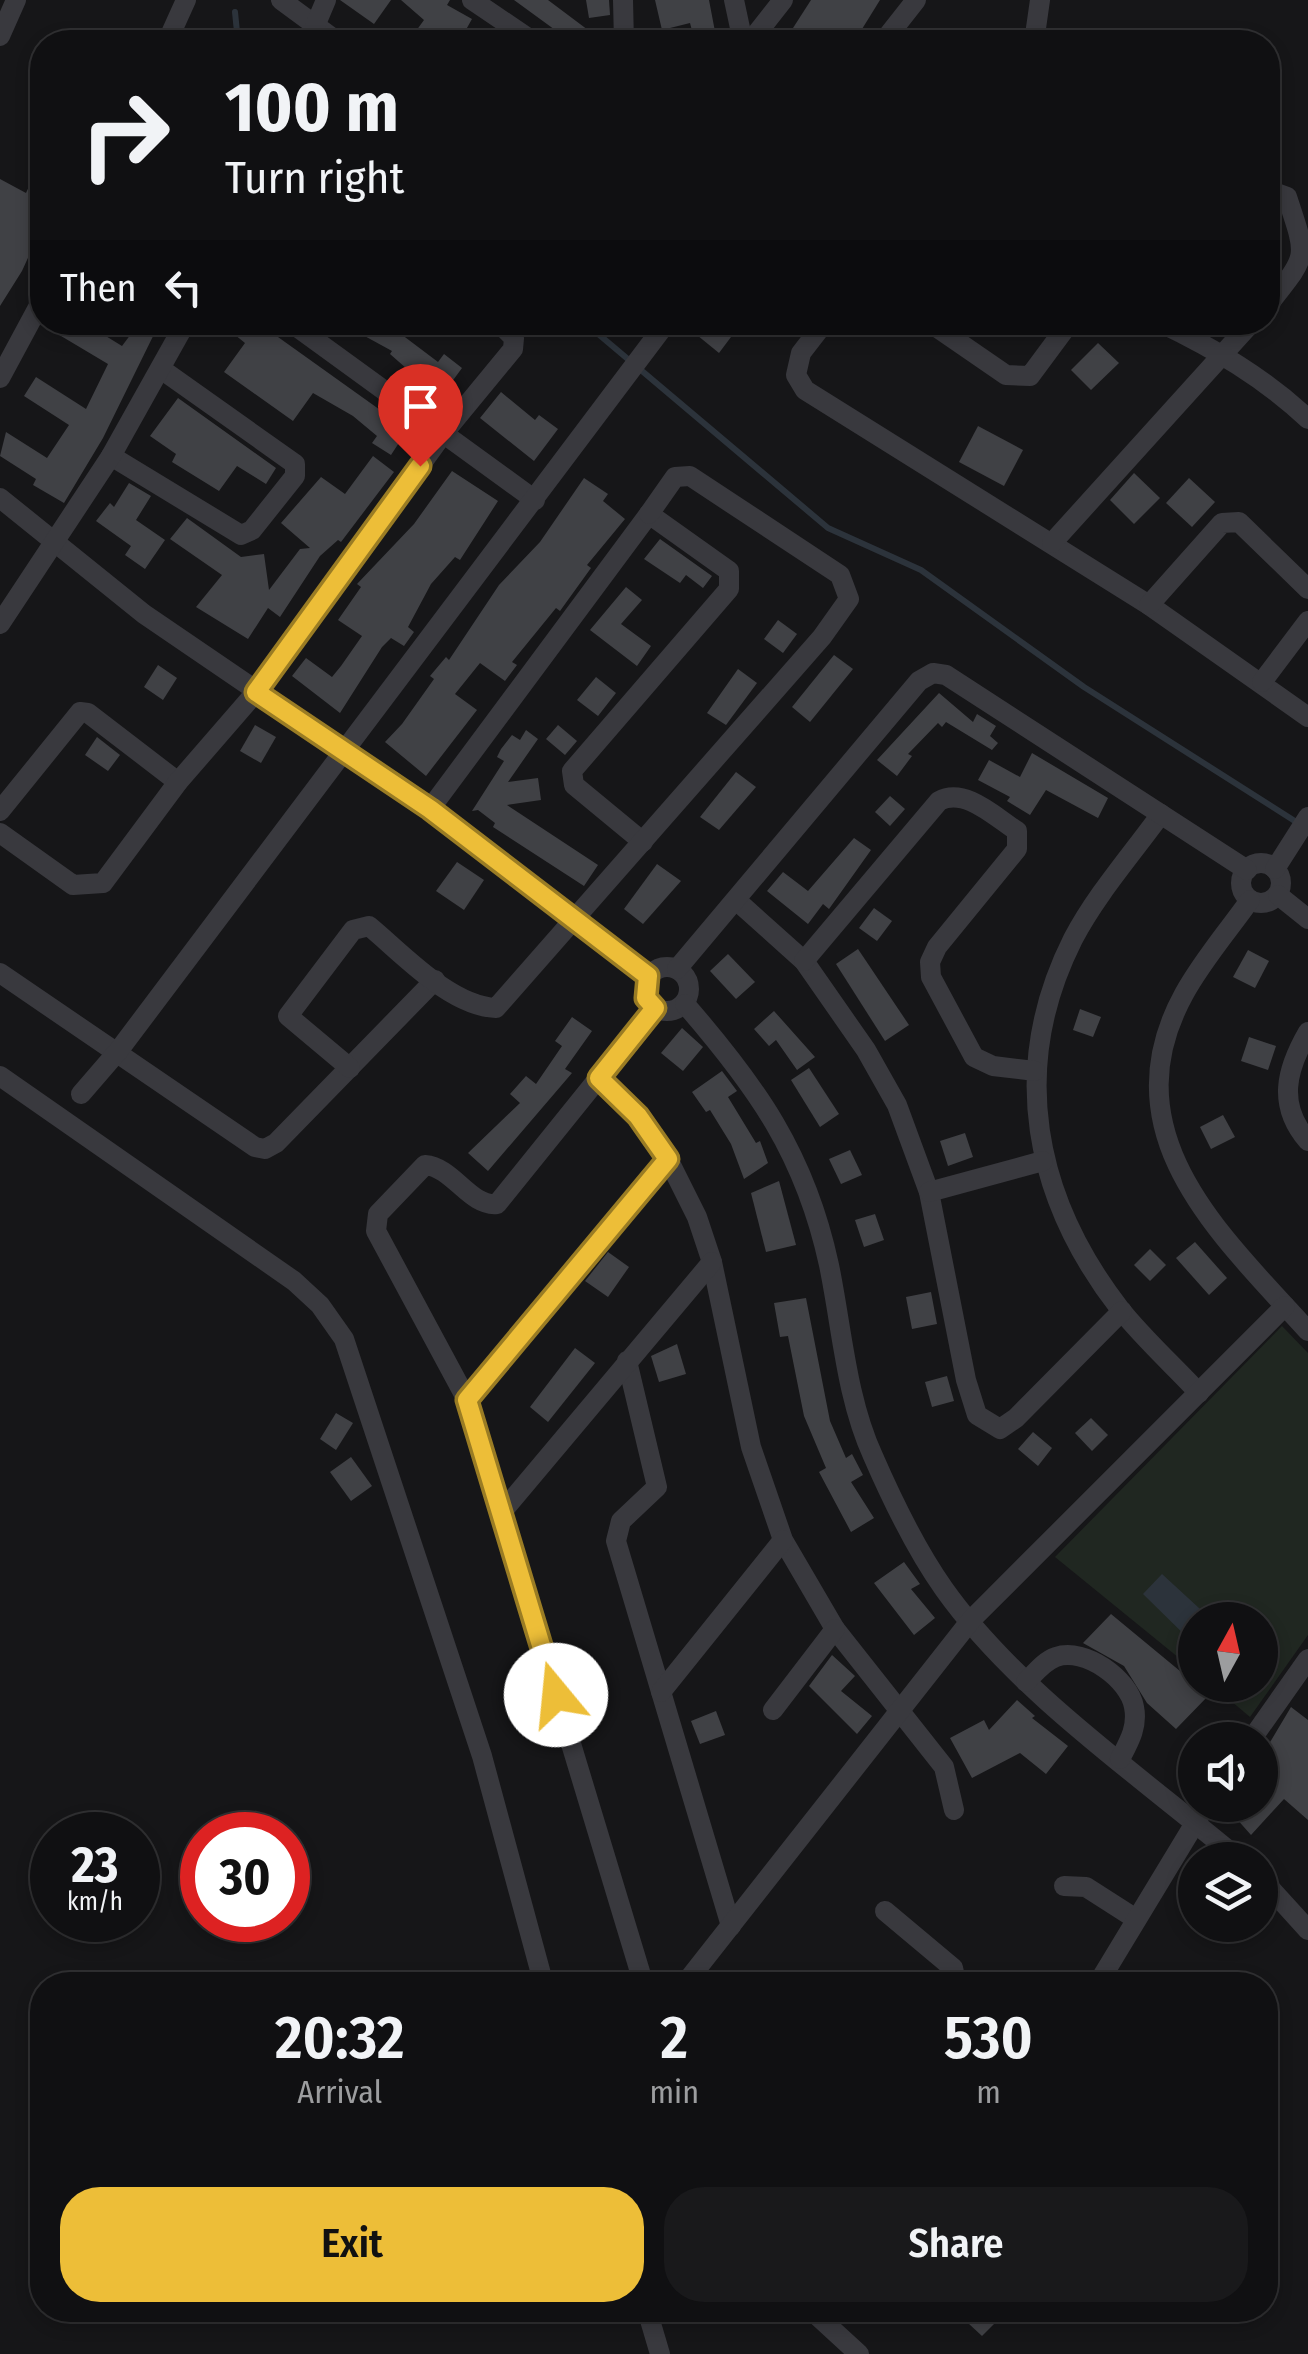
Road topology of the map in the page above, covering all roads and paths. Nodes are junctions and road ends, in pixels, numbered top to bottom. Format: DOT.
graph roads {
  1 [pos="16,0"];
  2 [pos="186,0"];
  3 [pos="282,0"];
  4 [pos="326,0"];
  5 [pos="472,0"];
  6 [pos="623,0"];
  7 [pos="734,0"];
  8 [pos="784,0"];
  9 [pos="916,0"];
  10 [pos="1040,0"];
  11 [pos="315,26"];
  12 [pos="172,30"];
  13 [pos="321,30"];
  14 [pos="516,30"];
  15 [pos="624,30"];
  16 [pos="743,30"];
  17 [pos="757,30"];
  18 [pos="892,30"];
  19 [pos="1036,30"];
  20 [pos="0,36"];
  21 [pos="1280,195"];
  22 [pos="1280,292"];
  23 [pos="30,322"];
  24 [pos="179,335"];
  25 [pos="308,335"];
  26 [pos="511,335"];
  27 [pos="658,335"];
  28 [pos="815,335"];
  29 [pos="948,335"];
  30 [pos="1060,335"];
  31 [pos="1186,335"];
  32 [pos="1240,335"];
  33 [pos="1224,353"];
  34 [pos="161,369"];
  35 [pos="0,378"];
  36 [pos="1308,419"];
  37 [pos="443,434"];
  38 [pos="112,456"];
  39 [pos="0,498"];
  40 [pos="535,500"];
  41 [pos="649,514"];
  42 [pos="55,542"];
  43 [pos="1052,543"];
  44 [pos="1308,589"];
  45 [pos="1149,605"];
  46 [pos="1308,620"];
  47 [pos="0,624"];
  48 [pos="1262,682"];
  49 [pos="256,692"];
  50 [pos="1308,716"];
  51 [pos="344,750"];
  52 [pos="178,782"];
  53 [pos="430,809"];
  54 [pos="0,811"];
  55 [pos="1161,814"];
  56 [pos="1308,817"];
  57 [pos="0,832"];
  58 [pos="643,842"];
  59 [pos="1281,860"];
  60 [pos="1246,870"];
  61 [pos="1278,895"];
  62 [pos="736,900"];
  63 [pos="1250,900"];
  64 [pos="574,916"];
  65 [pos="1308,918"];
  66 [pos="804,961"];
  67 [pos="676,969"];
  68 [pos="0,973"];
  69 [pos="648,976"];
  70 [pos="435,980"];
  71 [pos="684,1004"];
  72 [pos="655,1008"];
  73 [pos="1308,1032"];
  74 [pos="119,1050"];
  75 [pos="350,1068"];
  76 [pos="1035,1071"];
  77 [pos="0,1076"];
  78 [pos="599,1078"];
  79 [pos="81,1094"];
  80 [pos="1308,1141"];
  81 [pos="668,1159"];
  82 [pos="1043,1162"];
  83 [pos="929,1192"];
  84 [pos="712,1262"];
  85 [pos="1285,1306"];
  86 [pos="1122,1310"];
  87 [pos="1308,1331"];
  88 [pos="626,1361"];
  89 [pos="1199,1393"];
  90 [pos="467,1400"];
  91 [pos="501,1513"];
  92 [pos="783,1540"];
  93 [pos="971,1620"];
  94 [pos="835,1629"];
  95 [pos="1308,1659"];
  96 [pos="1026,1682"];
  97 [pos="661,1692"];
  98 [pos="773,1710"];
  99 [pos="898,1712"];
  100 [pos="1264,1722"];
  101 [pos="1120,1759"];
  102 [pos="1178,1798"];
  103 [pos="954,1810"];
  104 [pos="1195,1822"];
  105 [pos="1208,1822"];
  106 [pos="1225,1842"];
  107 [pos="1064,1886"];
  108 [pos="1278,1897"];
  109 [pos="885,1912"];
  110 [pos="1136,1919"];
  111 [pos="731,1926"];
  112 [pos="1308,1930"];
  113 [pos="540,1972"];
  114 [pos="640,1972"];
  115 [pos="694,1972"];
  116 [pos="954,1972"];
  117 [pos="1105,1972"];
  118 [pos="650,2322"];
  119 [pos="824,2322"];
  120 [pos="660,2354"];
  121 [pos="859,2354"];
  1 -- 20 [label="street"];
  2 -- 12 [label="street"];
  3 -- 11 [label="street"];
  4 -- 11 [label="street"];
  5 -- 14 [label="street"];
  6 -- 15 [label="street"];
  7 -- 16 [label="street"];
  8 -- 17 [label="street"];
  9 -- 18 [label="street"];
  10 -- 19 [label="street"];
  11 -- 13 [label="street"];
  21 -- 22 [label="street"];
  23 -- 35 [label="street"];
  24 -- 34 [label="street"];
  25 -- 37 [label="street"];
  26 -- 37 [label="street"];
  27 -- 40 [label="street"];
  28 -- 43 [label="street"];
  29 -- 30 [label="street"];
  31 -- 33 [label="street"];
  32 -- 33 [label="street"];
  33 -- 36 [label="street"];
  33 -- 43 [label="street"];
  34 -- 38 [label="street"];
  34 -- 38 [label="street"];
  37 -- 40 [label="street"];
  37 -- 49 [label="street"];
  38 -- 42 [label="street"];
  39 -- 42 [label="street"];
  40 -- 51 [label="street"];
  41 -- 53 [label="street"];
  41 -- 58 [label="street"];
  41 -- 58 [label="street"];
  42 -- 47 [label="street"];
  42 -- 49 [label="street"];
  43 -- 45 [label="street"];
  44 -- 45 [label="street"];
  45 -- 48 [label="street"];
  46 -- 48 [label="street"];
  48 -- 50 [label="street"];
  49 -- 51 [label="street"];
  49 -- 52 [label="street"];
  51 -- 53 [label="street"];
  51 -- 74 [label="street"];
  52 -- 54 [label="street"];
  52 -- 57 [label="street"];
  53 -- 64 [label="street"];
  55 -- 60 [label="street"];
  55 -- 62 [label="street"];
  55 -- 76 [label="street"];
  56 -- 59 [label="street"];
  58 -- 64 [label="street"];
  59 -- 60 [label="street"];
  59 -- 61 [label="street"];
  60 -- 63 [label="street"];
  61 -- 63 [label="street"];
  61 -- 65 [label="street"];
  62 -- 66 [label="street"];
  62 -- 67 [label="street"];
  63 -- 85 [label="street"];
  64 -- 69 [label="street"];
  64 -- 70 [label="street"];
  66 -- 76 [label="street"];
  66 -- 83 [label="street"];
  67 -- 69 [label="street"];
  67 -- 71 [label="street"];
  68 -- 74 [label="street"];
  69 -- 72 [label="street"];
  70 -- 75 [label="street"];
  70 -- 75 [label="street"];
  71 -- 72 [label="street"];
  71 -- 93 [label="street"];
  72 -- 78 [label="street"];
  73 -- 80 [label="street"];
  74 -- 75 [label="street"];
  74 -- 79 [label="street"];
  76 -- 82 [label="street"];
  77 -- 113 [label="street"];
  78 -- 81 [label="street"];
  78 -- 90 [label="street"];
  81 -- 84 [label="street"];
  81 -- 90 [label="street"];
  82 -- 83 [label="street"];
  82 -- 86 [label="street"];
  83 -- 86 [label="street"];
  84 -- 88 [label="street"];
  84 -- 92 [label="street"];
  85 -- 87 [label="street"];
  85 -- 89 [label="street"];
  86 -- 89 [label="street"];
  88 -- 91 [label="street"];
  88 -- 97 [label="street"];
  89 -- 93 [label="street"];
  90 -- 91 [label="street"];
  91 -- 114 [label="street"];
  92 -- 94 [label="street"];
  92 -- 97 [label="street"];
  93 -- 96 [label="street"];
  93 -- 99 [label="street"];
  94 -- 98 [label="street"];
  94 -- 99 [label="street"];
  95 -- 100 [label="street"];
  96 -- 101 [label="street"];
  96 -- 101 [label="street"];
  97 -- 111 [label="street"];
  99 -- 103 [label="street"];
  99 -- 111 [label="street"];
  101 -- 102 [label="street"];
  104 -- 110 [label="street"];
  105 -- 106 [label="street"];
  107 -- 110 [label="street"];
  108 -- 112 [label="street"];
  109 -- 116 [label="street"];
  110 -- 117 [label="street"];
  111 -- 115 [label="street"];
  118 -- 120 [label="street"];
  119 -- 121 [label="street"];
}
